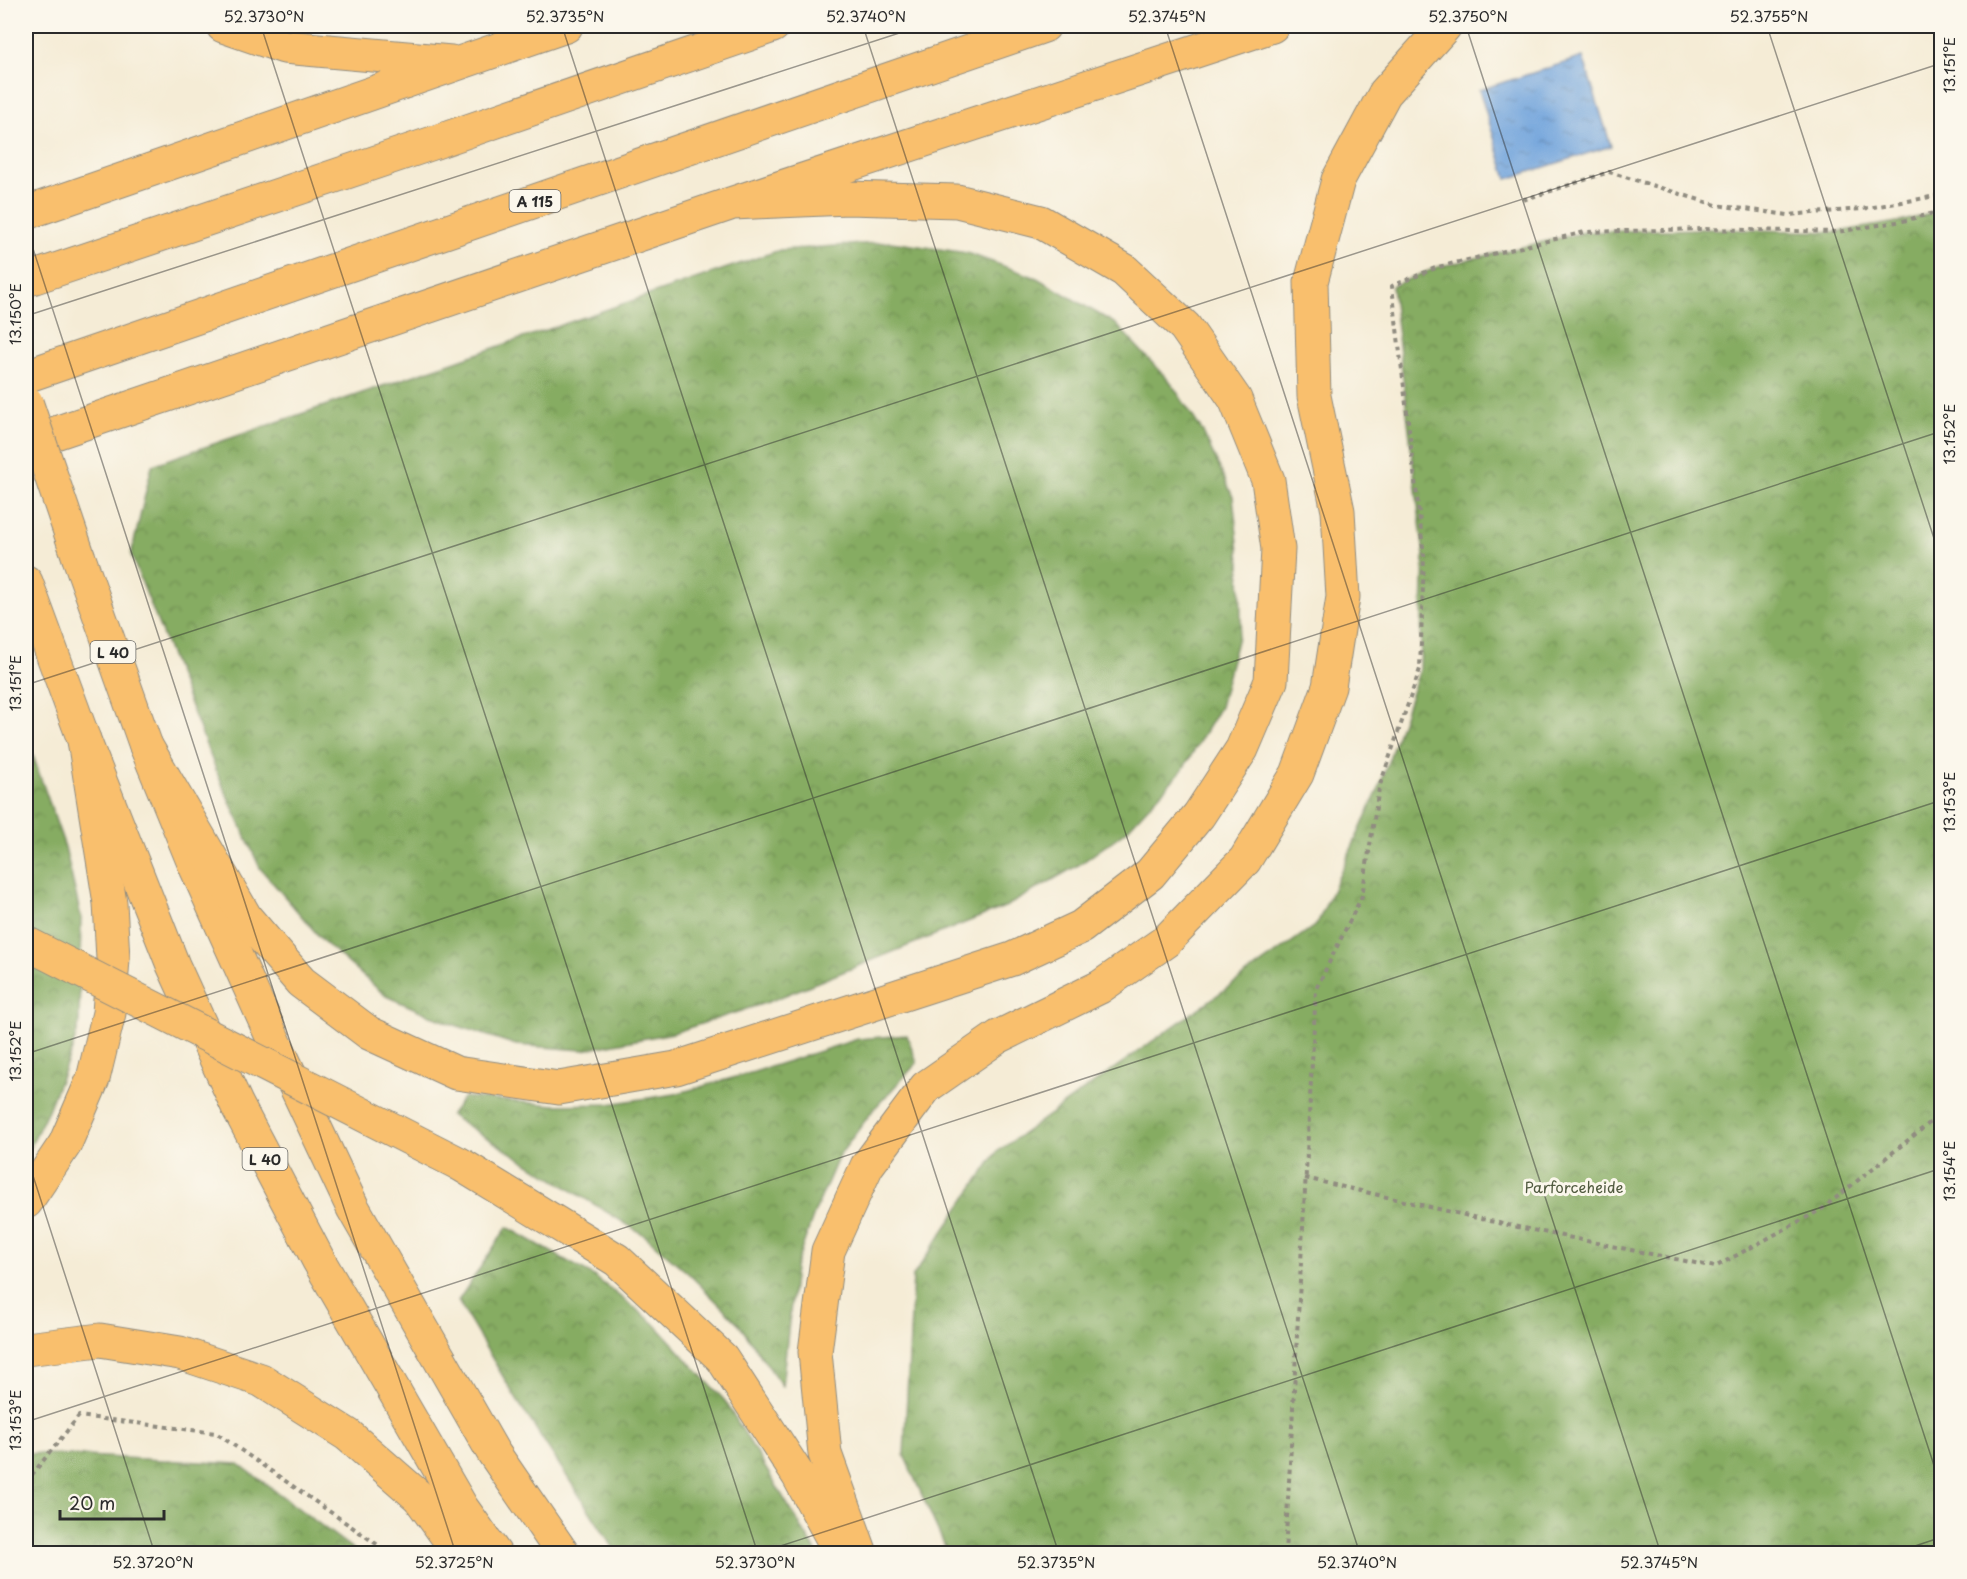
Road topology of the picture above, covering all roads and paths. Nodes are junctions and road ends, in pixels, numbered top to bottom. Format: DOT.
graph roads {
  1 [pos="223,26"];
  2 [pos="566,26"];
  3 [pos="773,26"];
  4 [pos="1044,26"];
  5 [pos="1272,26"];
  6 [pos="1444,26"];
  7 [pos="462,63"];
  8 [pos="1941,195"];
  9 [pos="1522,201"];
  10 [pos="733,203"];
  11 [pos="1941,211"];
  12 [pos="26,213"];
  13 [pos="26,280"];
  14 [pos="26,376"];
  15 [pos="26,402"];
  16 [pos="26,443"];
  17 [pos="26,582"];
  18 [pos="84,740"];
  19 [pos="146,746"];
  20 [pos="26,943"];
  21 [pos="1941,1113"];
  22 [pos="1305,1178"];
  23 [pos="26,1202"];
  24 [pos="26,1349"];
  25 [pos="26,1482"];
  26 [pos="384,1554"];
  27 [pos="460,1554"];
  28 [pos="495,1554"];
  29 [pos="563,1554"];
  30 [pos="841,1554"];
  31 [pos="861,1554"];
  32 [pos="1285,1554"];
  1 -- 7 [label="highway"];
  2 -- 7 [label="highway"];
  3 -- 13 [label="highway"];
  4 -- 14 [label="highway, A 115"];
  5 -- 10 [label="highway"];
  6 -- 31 [label="highway"];
  7 -- 12 [label="highway"];
  8 -- 9 [label="path"];
  10 -- 16 [label="highway"];
  10 -- 19 [label="highway"];
  11 -- 22 [label="path"];
  15 -- 19 [label="highway, L 40, bridge"];
  17 -- 18 [label="highway, L 40"];
  18 -- 23 [label="highway"];
  18 -- 28 [label="highway, L 40"];
  19 -- 29 [label="highway, L 40"];
  20 -- 30 [label="highway, bridge"];
  21 -- 22 [label="path"];
  22 -- 32 [label="path"];
  24 -- 27 [label="highway"];
  25 -- 26 [label="path"];
}
